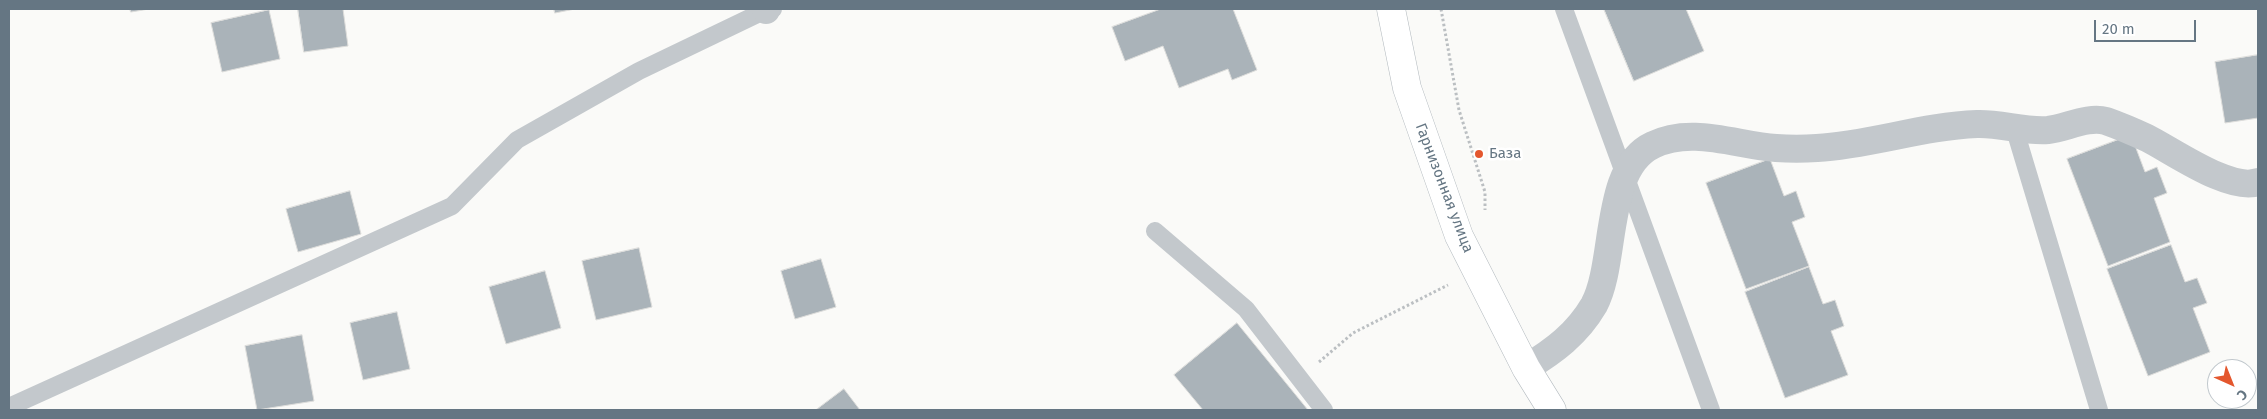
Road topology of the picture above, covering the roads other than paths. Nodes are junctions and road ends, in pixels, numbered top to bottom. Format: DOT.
graph roads {
  1 [pos="768,9"];
  2 [pos="1390,9"];
  3 [pos="1564,9"];
  4 [pos="2014,127"];
  5 [pos="1626,176"];
  6 [pos="2258,182"];
  7 [pos="1154,231"];
  8 [pos="1526,368"];
  9 [pos="9,407"];
  10 [pos="1324,410"];
  11 [pos="1552,410"];
  12 [pos="1712,410"];
  13 [pos="2099,410"];
  1 -- 9 [label="lane"];
  2 -- 8 [label="street, Гарнизонная улица"];
  3 -- 5 [label="lane"];
  4 -- 5 [label="street"];
  4 -- 6 [label="street"];
  4 -- 13 [label="lane"];
  5 -- 8 [label="street"];
  5 -- 12 [label="lane"];
  7 -- 10 [label="lane"];
  8 -- 11 [label="street, Гарнизонная улица"];
}
